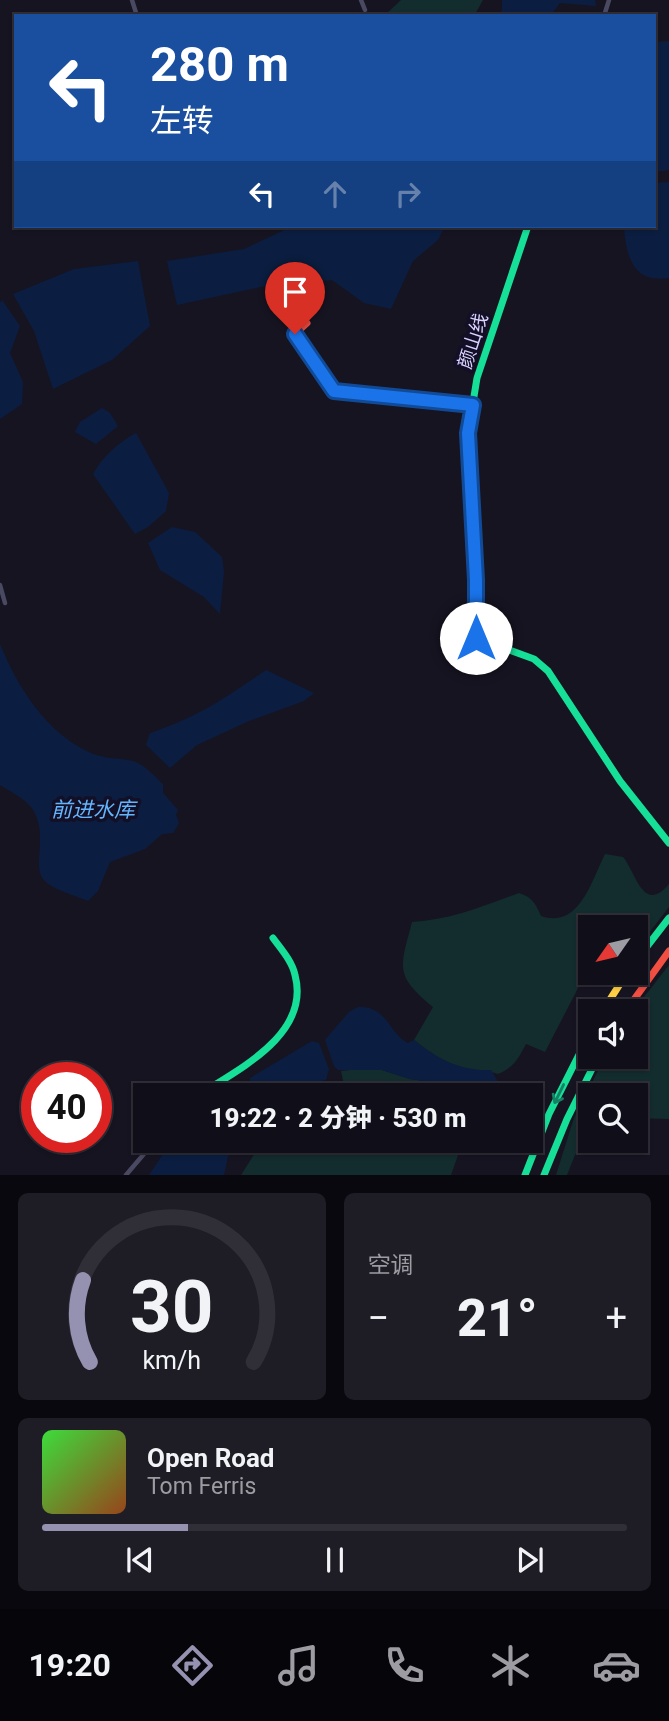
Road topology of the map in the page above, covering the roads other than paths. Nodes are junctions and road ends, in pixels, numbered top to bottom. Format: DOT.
graph roads {
  1 [pos="361,0"];
  2 [pos="365,10"];
  3 [pos="527,228"];
  4 [pos="307,323"];
  5 [pos="473,405"];
  6 [pos="0,585"];
  7 [pos="5,603"];
  8 [pos="669,843"];
  9 [pos="669,918"];
  10 [pos="273,939"];
  11 [pos="648,945"];
  12 [pos="669,951"];
  13 [pos="634,999"];
  14 [pos="578,1057"];
  15 [pos="592,1069"];
  16 [pos="217,1083"];
  17 [pos="145,1153"];
  18 [pos="126,1175"];
  19 [pos="525,1175"];
  20 [pos="544,1175"];
  1 -- 2 [label="street"];
  3 -- 5 [label="street, 颜山线"];
  4 -- 5 [label="street"];
  5 -- 8 [label="street, 颜山线"];
  6 -- 7 [label="street"];
  9 -- 11 [label="street"];
  10 -- 16 [label="street"];
  12 -- 13 [label="street"];
  14 -- 19 [label="street, one-way"];
  15 -- 20 [label="street"];
  17 -- 18 [label="street"];
}
